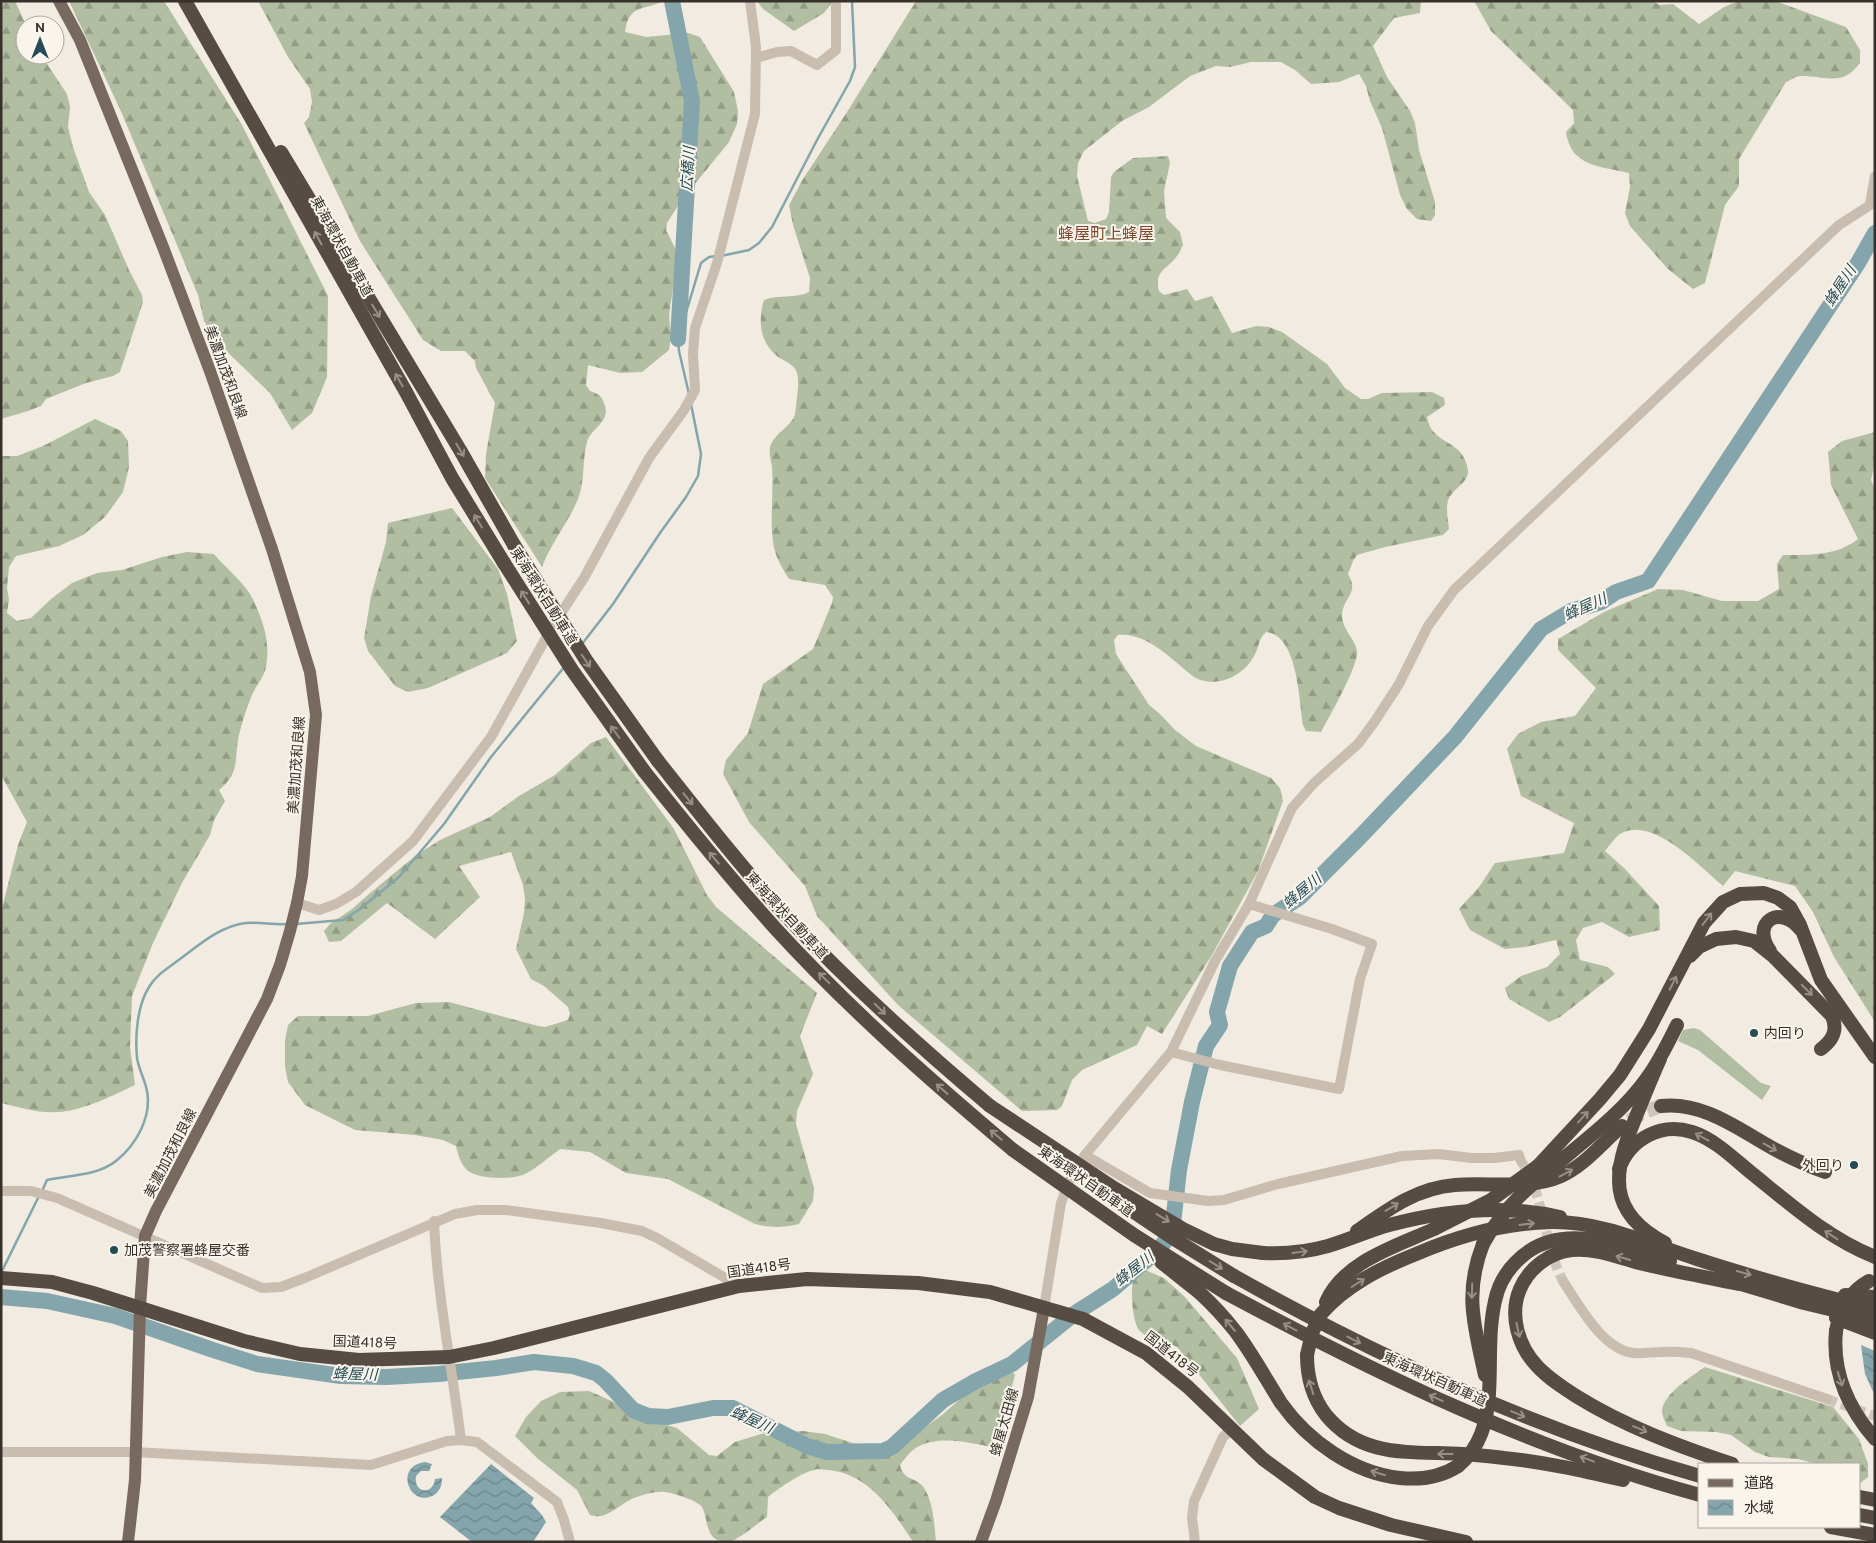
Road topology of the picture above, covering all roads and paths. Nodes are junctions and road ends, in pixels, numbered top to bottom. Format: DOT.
graph roads {
  1 [pos="59,1"];
  2 [pos="185,1"];
  3 [pos="750,1"];
  4 [pos="836,1"];
  5 [pos="756,58"];
  6 [pos="1875,176"];
  7 [pos="1872,203"];
  8 [pos="1249,904"];
  9 [pos="296,908"];
  10 [pos="1804,934"];
  11 [pos="1773,956"];
  12 [pos="1684,962"];
  13 [pos="1677,1025"];
  14 [pos="1821,1048"];
  15 [pos="1171,1052"];
  16 [pos="1875,1057"];
  17 [pos="1660,1059"];
  18 [pos="990,1106"];
  19 [pos="1661,1106"];
  20 [pos="1622,1126"];
  21 [pos="1013,1150"];
  22 [pos="1086,1155"];
  23 [pos="1521,1161"];
  24 [pos="1619,1169"];
  25 [pos="1825,1172"];
  26 [pos="1,1191"];
  27 [pos="434,1221"];
  28 [pos="1592,1226"];
  29 [pos="145,1236"];
  30 [pos="1337,1244"];
  31 [pos="1875,1257"];
  32 [pos="1697,1259"];
  33 [pos="6,1278"];
  34 [pos="1872,1280"];
  35 [pos="1563,1281"];
  36 [pos="1739,1284"];
  37 [pos="739,1286"];
  38 [pos="1805,1297"];
  39 [pos="1875,1297"];
  40 [pos="140,1307"];
  41 [pos="1044,1308"];
  42 [pos="1875,1310"];
  43 [pos="1321,1314"];
  44 [pos="1875,1320"];
  45 [pos="1875,1333"];
  46 [pos="449,1357"];
  47 [pos="1489,1393"];
  48 [pos="1827,1399"];
  49 [pos="1232,1430"];
  50 [pos="1875,1438"];
  51 [pos="461,1440"];
  52 [pos="1,1452"];
  53 [pos="135,1452"];
  54 [pos="1729,1463"];
  55 [pos="1698,1475"];
  56 [pos="1698,1496"];
  57 [pos="1698,1497"];
  58 [pos="1861,1497"];
  59 [pos="1875,1500"];
  60 [pos="1861,1515"];
  61 [pos="1875,1518"];
  62 [pos="1836,1528"];
  63 [pos="1875,1535"];
  64 [pos="128,1542"];
  65 [pos="570,1542"];
  66 [pos="981,1542"];
  67 [pos="1195,1542"];
  68 [pos="1466,1542"];
  1 -- 9 [label="main road, 美濃加茂和良線"];
  2 -- 18 [label="highway, 東海環状自動車道, one-way, bridge"];
  21 -- 2 [label="highway, 東海環状自動車道, one-way, bridge"];
  3 -- 5 [label="street"];
  4 -- 5 [label="street"];
  5 -- 9 [label="street"];
  6 -- 7 [label="street"];
  7 -- 8 [label="street"];
  8 -- 15 [label="street"];
  8 -- 15 [label="street"];
  9 -- 29 [label="main road, 美濃加茂和良線"];
  10 -- 11 [label="highway"];
  12 -- 10 [label="highway, one-way"];
  10 -- 16 [label="highway"];
  11 -- 12 [label="highway"];
  11 -- 14 [label="highway, one-way"];
  43 -- 12 [label="highway, one-way, bridge"];
  13 -- 17 [label="highway"];
  15 -- 22 [label="street"];
  17 -- 24 [label="highway"];
  17 -- 47 [label="highway, one-way, bridge"];
  18 -- 30 [label="highway, one-way, bridge"];
  18 -- 55 [label="highway, 東海環状自動車道, one-way, bridge"];
  19 -- 25 [label="highway, one-way"];
  30 -- 20 [label="highway, one-way"];
  47 -- 21 [label="highway, one-way, bridge"];
  56 -- 21 [label="highway, 東海環状自動車道, one-way, bridge"];
  22 -- 23 [label="street"];
  22 -- 41 [label="street"];
  31 -- 24 [label="highway, one-way"];
  24 -- 32 [label="highway"];
  26 -- 29 [label="street"];
  27 -- 29 [label="street"];
  27 -- 37 [label="street"];
  27 -- 46 [label="street"];
  28 -- 30 [label="highway"];
  28 -- 32 [label="highway"];
  43 -- 28 [label="highway, one-way"];
  29 -- 40 [label="main road, 美濃加茂和良線"];
  32 -- 38 [label="highway, one-way"];
  33 -- 40 [label="highway, 国道418号"];
  34 -- 50 [label="highway, one-way, bridge"];
  35 -- 48 [label="street"];
  36 -- 38 [label="highway"];
  36 -- 47 [label="highway"];
  36 -- 54 [label="highway, one-way"];
  37 -- 41 [label="highway, 国道418号"];
  37 -- 46 [label="highway, 国道418号"];
  38 -- 39 [label="highway"];
  38 -- 42 [label="highway"];
  38 -- 44 [label="highway"];
  38 -- 45 [label="highway"];
  40 -- 46 [label="highway, 国道418号"];
  40 -- 53 [label="main road, 美濃加茂和良線"];
  41 -- 49 [label="highway, 国道418号"];
  41 -- 66 [label="main road, 蜂屋太田線"];
  57 -- 43 [label="highway, one-way, bridge"];
  46 -- 51 [label="street"];
  49 -- 67 [label="street"];
  49 -- 68 [label="highway, 国道418号"];
  51 -- 53 [label="street"];
  51 -- 65 [label="street"];
  52 -- 53 [label="street"];
  53 -- 64 [label="main road, 美濃加茂和良線"];
  58 -- 59 [label="highway"];
  60 -- 61 [label="highway"];
  62 -- 63 [label="highway"];
}
